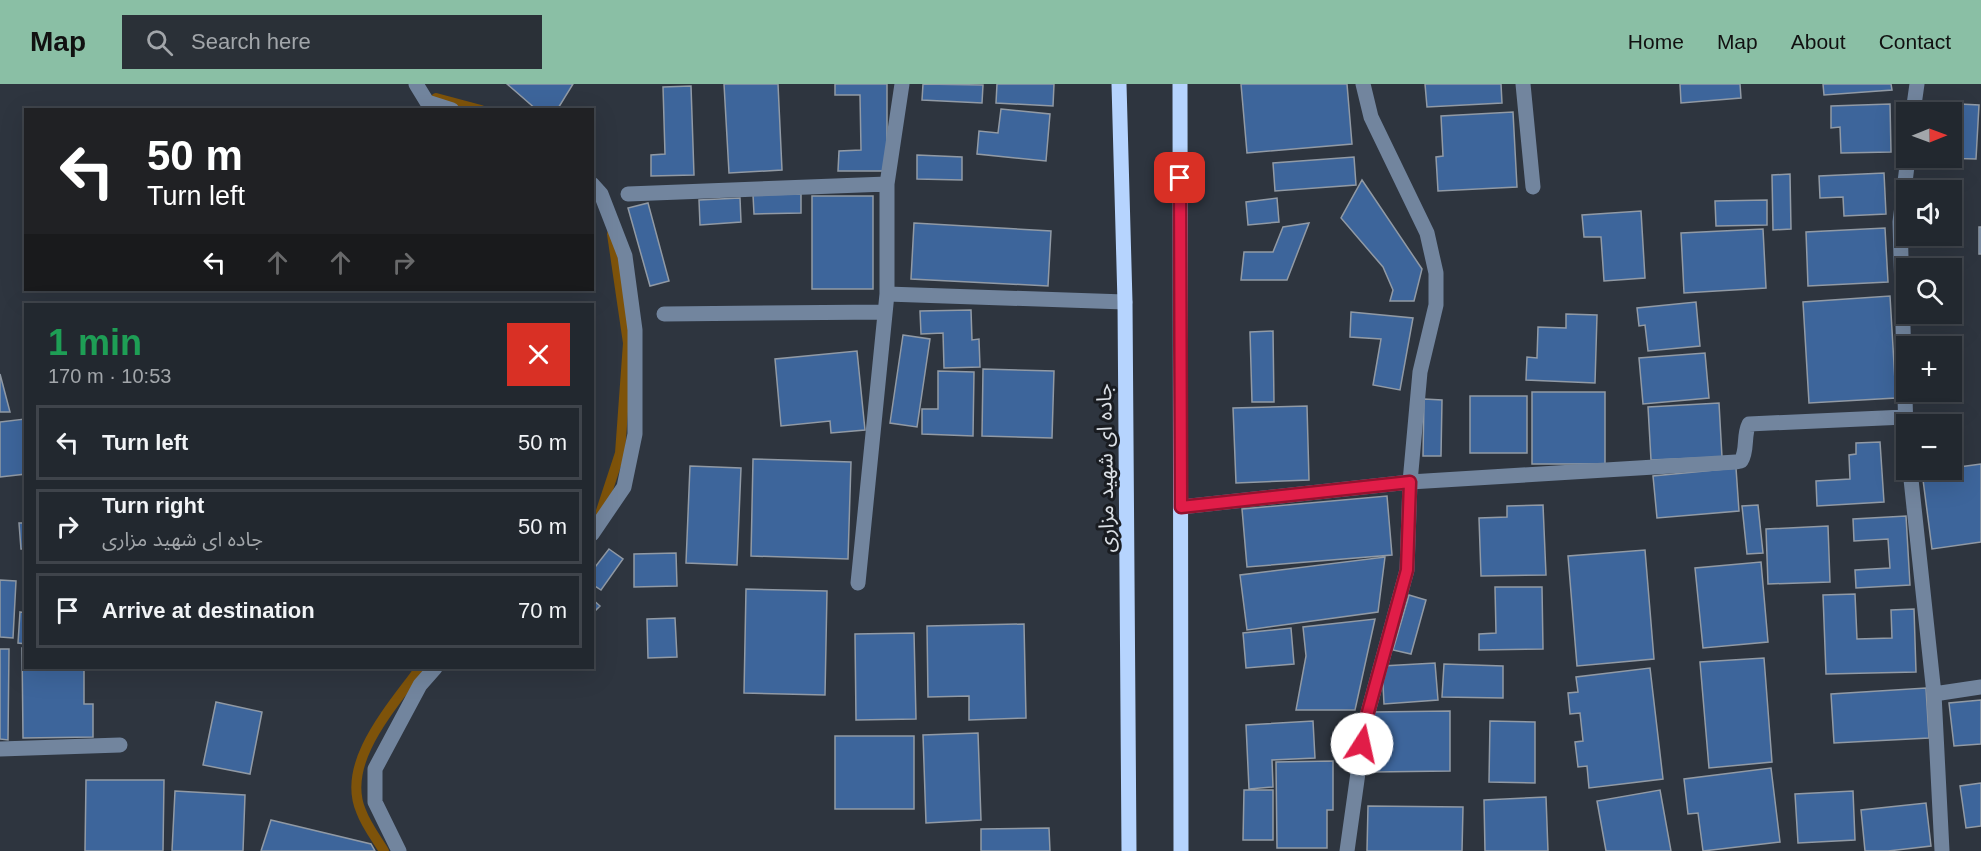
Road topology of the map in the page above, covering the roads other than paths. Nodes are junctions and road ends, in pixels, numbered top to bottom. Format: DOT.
graph roads {
  1 [pos="416,84"];
  2 [pos="902,84"];
  3 [pos="1119,84"];
  4 [pos="1180,84"];
  5 [pos="1363,84"];
  6 [pos="1523,84"];
  7 [pos="1917,84"];
  8 [pos="1914,102"];
  9 [pos="446,108"];
  10 [pos="1907,168"];
  11 [pos="887,184"];
  12 [pos="594,185"];
  13 [pos="1533,187"];
  14 [pos="628,194"];
  15 [pos="886,294"];
  16 [pos="1125,302"];
  17 [pos="885,312"];
  18 [pos="664,314"];
  19 [pos="1906,414"];
  20 [pos="1896,424"];
  21 [pos="1912,480"];
  22 [pos="1410,482"];
  23 [pos="1181,507"];
  24 [pos="594,531"];
  25 [pos="858,583"];
  26 [pos="434,669"];
  27 [pos="1981,687"];
  28 [pos="1934,694"];
  29 [pos="120,744"];
  30 [pos="0,749"];
  31 [pos="399,851"];
  32 [pos="1129,851"];
  33 [pos="1180,851"];
  34 [pos="1347,851"];
  35 [pos="1942,851"];
  1 -- 9 [label="street"];
  2 -- 11 [label="street"];
  3 -- 16 [label="main road, جاده ای شهید مزاری"];
  4 -- 23 [label="main road"];
  5 -- 22 [label="street"];
  6 -- 13 [label="street"];
  7 -- 8 [label="street"];
  10 -- 19 [label="street"];
  11 -- 14 [label="street"];
  11 -- 15 [label="street"];
  12 -- 24 [label="street"];
  15 -- 16 [label="street"];
  15 -- 17 [label="street"];
  16 -- 32 [label="main road, جاده ای شهید مزاری"];
  17 -- 18 [label="street"];
  17 -- 25 [label="street"];
  20 -- 22 [label="street"];
  21 -- 28 [label="street"];
  22 -- 23 [label="street"];
  22 -- 34 [label="street"];
  23 -- 33 [label="main road"];
  26 -- 31 [label="street"];
  27 -- 28 [label="street"];
  28 -- 35 [label="street"];
  29 -- 30 [label="street"];
}
